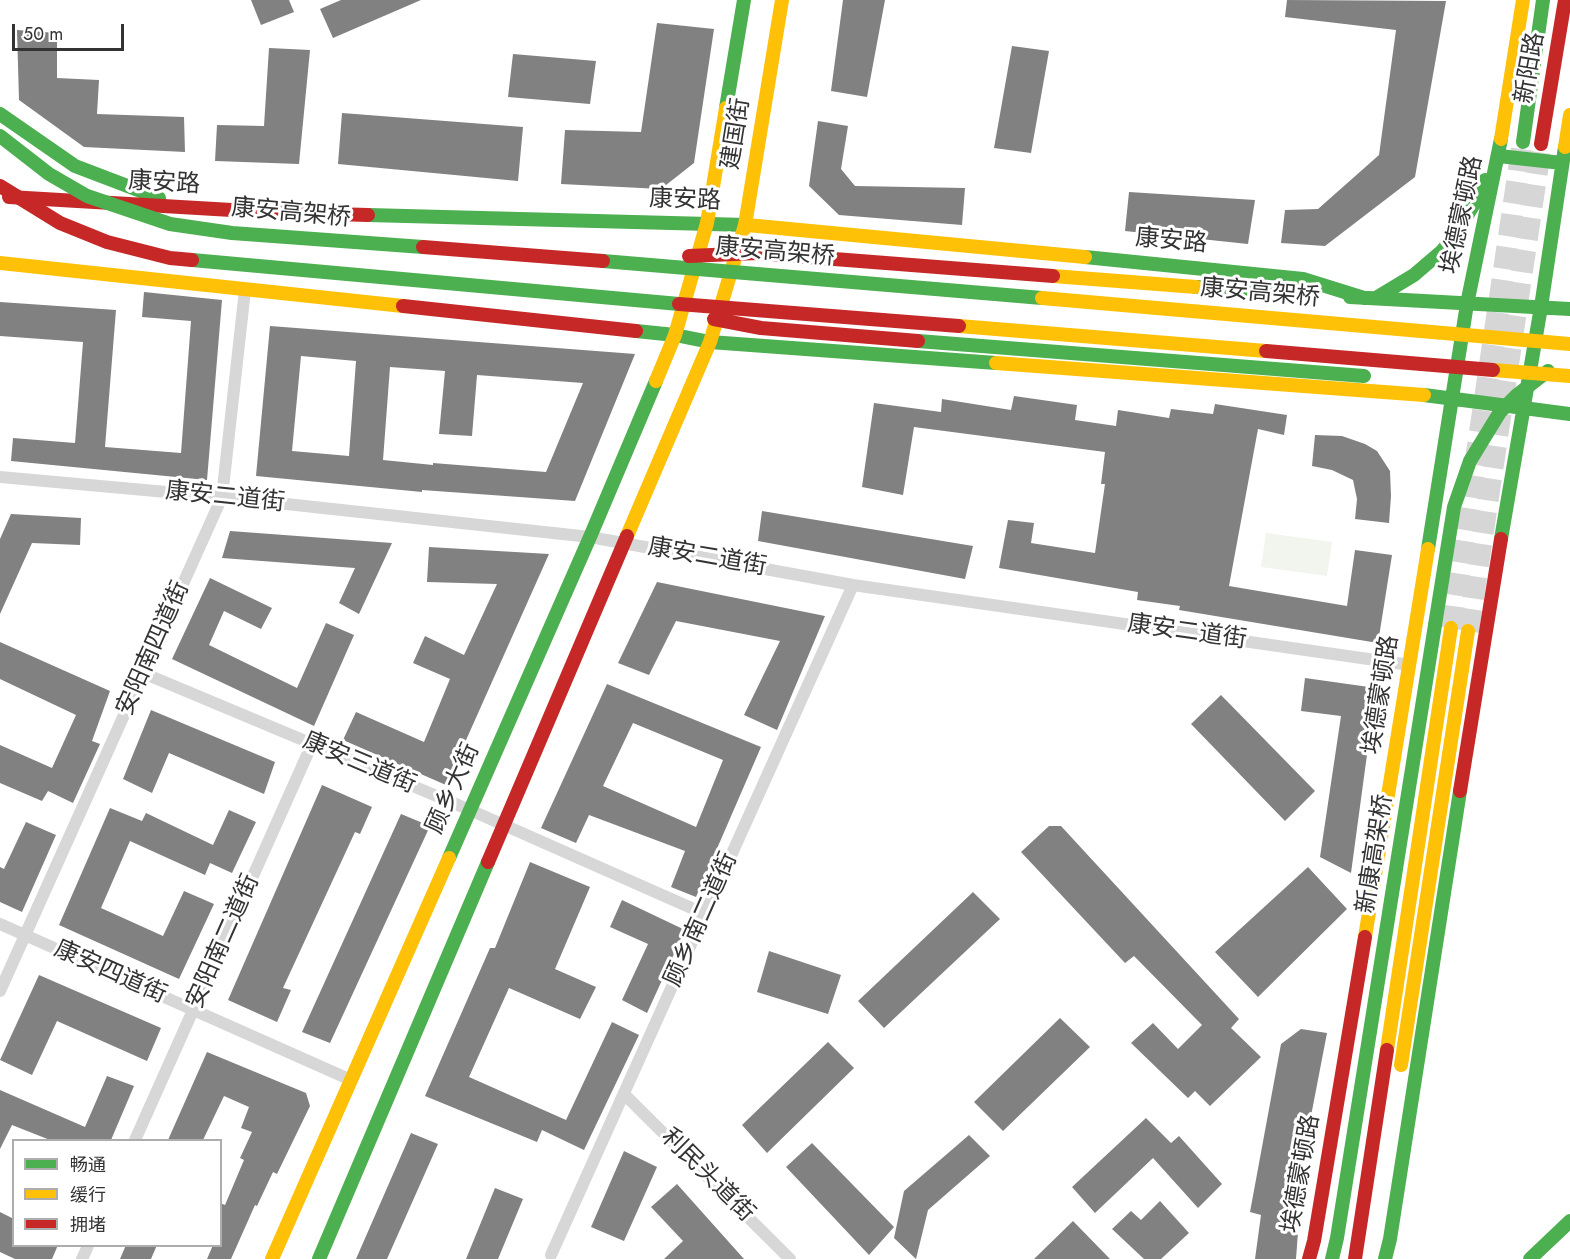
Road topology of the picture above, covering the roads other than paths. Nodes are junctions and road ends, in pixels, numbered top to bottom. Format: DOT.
graph roads {
  1 [pos="744,0"];
  2 [pos="782,0"];
  3 [pos="1523,0"];
  4 [pos="1543,0"];
  5 [pos="1565,0"];
  6 [pos="0,114"];
  7 [pos="1570,115"];
  8 [pos="0,136"];
  9 [pos="1523,142"];
  10 [pos="1541,144"];
  11 [pos="1500,147"];
  12 [pos="1562,163"];
  13 [pos="0,186"];
  14 [pos="0,197"];
  15 [pos="189,208"];
  16 [pos="707,223"];
  17 [pos="745,225"];
  18 [pos="595,260"];
  19 [pos="0,263"];
  20 [pos="245,290"];
  21 [pos="586,296"];
  22 [pos="1370,298"];
  23 [pos="1467,304"];
  24 [pos="1541,307"];
  25 [pos="1570,309"];
  26 [pos="675,335"];
  27 [pos="710,342"];
  28 [pos="1570,344"];
  29 [pos="1562,362"];
  30 [pos="1570,376"];
  31 [pos="1432,396"];
  32 [pos="1570,401"];
  33 [pos="1528,409"];
  34 [pos="1570,414"];
  35 [pos="0,477"];
  36 [pos="222,497"];
  37 [pos="590,537"];
  38 [pos="625,543"];
  39 [pos="853,585"];
  40 [pos="1451,628"];
  41 [pos="1468,631"];
  42 [pos="1410,665"];
  43 [pos="143,673"];
  44 [pos="312,744"];
  45 [pos="470,810"];
  46 [pos="503,825"];
  47 [pos="705,914"];
  48 [pos="0,924"];
  49 [pos="25,936"];
  50 [pos="0,992"];
  51 [pos="193,1010"];
  52 [pos="1399,1079"];
  53 [pos="351,1080"];
  54 [pos="624,1094"];
  55 [pos="135,1139"];
  56 [pos="1570,1221"];
  57 [pos="551,1255"];
  58 [pos="1376,1258"];
  59 [pos="272,1259"];
  60 [pos="319,1259"];
  61 [pos="790,1259"];
  62 [pos="1309,1259"];
  63 [pos="1332,1259"];
  64 [pos="1355,1259"];
  65 [pos="1530,1259"];
  1 -- 16 [label="main road, 建国街"];
  2 -- 17 [label="main road, 建国街"];
  3 -- 11 [label="main road"];
  4 -- 9 [label="main road, 新阳路"];
  5 -- 10 [label="main road, 新阳路"];
  6 -- 15 [label="main road"];
  7 -- 12 [label="main road"];
  8 -- 18 [label="main road, 康安高架桥, bridge"];
  11 -- 12 [label="main road"];
  11 -- 22 [label="main road"];
  11 -- 23 [label="main road, 埃德蒙顿路"];
  12 -- 24 [label="main road"];
  13 -- 21 [label="main road, bridge"];
  14 -- 15 [label="main road, 康安路"];
  15 -- 16 [label="main road, 康安路"];
  16 -- 17 [label="main road, 康安路"];
  16 -- 26 [label="main road, 建国街"];
  17 -- 22 [label="main road, 康安路"];
  17 -- 27 [label="main road, 建国街"];
  18 -- 22 [label="main road, 康安路, bridge"];
  18 -- 28 [label="main road, 康安高架桥, bridge"];
  19 -- 20 [label="main road"];
  20 -- 26 [label="main road"];
  20 -- 36 [label="street, 安阳南四道街"];
  21 -- 30 [label="main road, bridge"];
  21 -- 31 [label="main road, bridge"];
  22 -- 23 [label="main road, 康安路"];
  23 -- 24 [label="main road, 康安路"];
  23 -- 42 [label="main road, 埃德蒙顿路"];
  24 -- 25 [label="main road, 康安路"];
  24 -- 58 [label="main road"];
  26 -- 27 [label="main road"];
  26 -- 37 [label="main road, 顾乡大街"];
  27 -- 31 [label="main road"];
  27 -- 38 [label="main road"];
  29 -- 63 [label="main road, 新康高架桥, bridge"];
  31 -- 33 [label="main road"];
  32 -- 33 [label="main road"];
  33 -- 34 [label="main road"];
  35 -- 36 [label="street, 康安二道街"];
  36 -- 37 [label="street, 康安二道街"];
  36 -- 43 [label="street, 安阳南四道街"];
  37 -- 38 [label="street, 康安二道街"];
  37 -- 45 [label="main road, 顾乡大街"];
  38 -- 39 [label="street, 康安二道街"];
  38 -- 46 [label="main road"];
  39 -- 42 [label="street, 康安二道街"];
  39 -- 47 [label="street, 顾乡南二道街"];
  40 -- 64 [label="main road"];
  41 -- 52 [label="main road"];
  42 -- 62 [label="main road, 埃德蒙顿路"];
  43 -- 44 [label="street, 康安三道街"];
  43 -- 49 [label="street, 安阳南四道街"];
  44 -- 45 [label="street, 康安三道街"];
  44 -- 51 [label="street, 安阳南二道街"];
  45 -- 46 [label="street, 康安三道街"];
  45 -- 53 [label="main road, 顾乡大街"];
  46 -- 47 [label="street, 康安三道街"];
  46 -- 60 [label="main road"];
  47 -- 54 [label="street, 顾乡南二道街"];
  48 -- 49 [label="street, 康安四道街"];
  49 -- 50 [label="street, 安阳南四道街"];
  49 -- 51 [label="street, 康安四道街"];
  51 -- 53 [label="street, 康安四道街"];
  51 -- 55 [label="street, 安阳南二道街"];
  53 -- 59 [label="main road, 顾乡大街"];
  54 -- 57 [label="street, 顾乡南二道街"];
  54 -- 61 [label="street, 利民头道街"];
  56 -- 65 [label="main road"];
}
